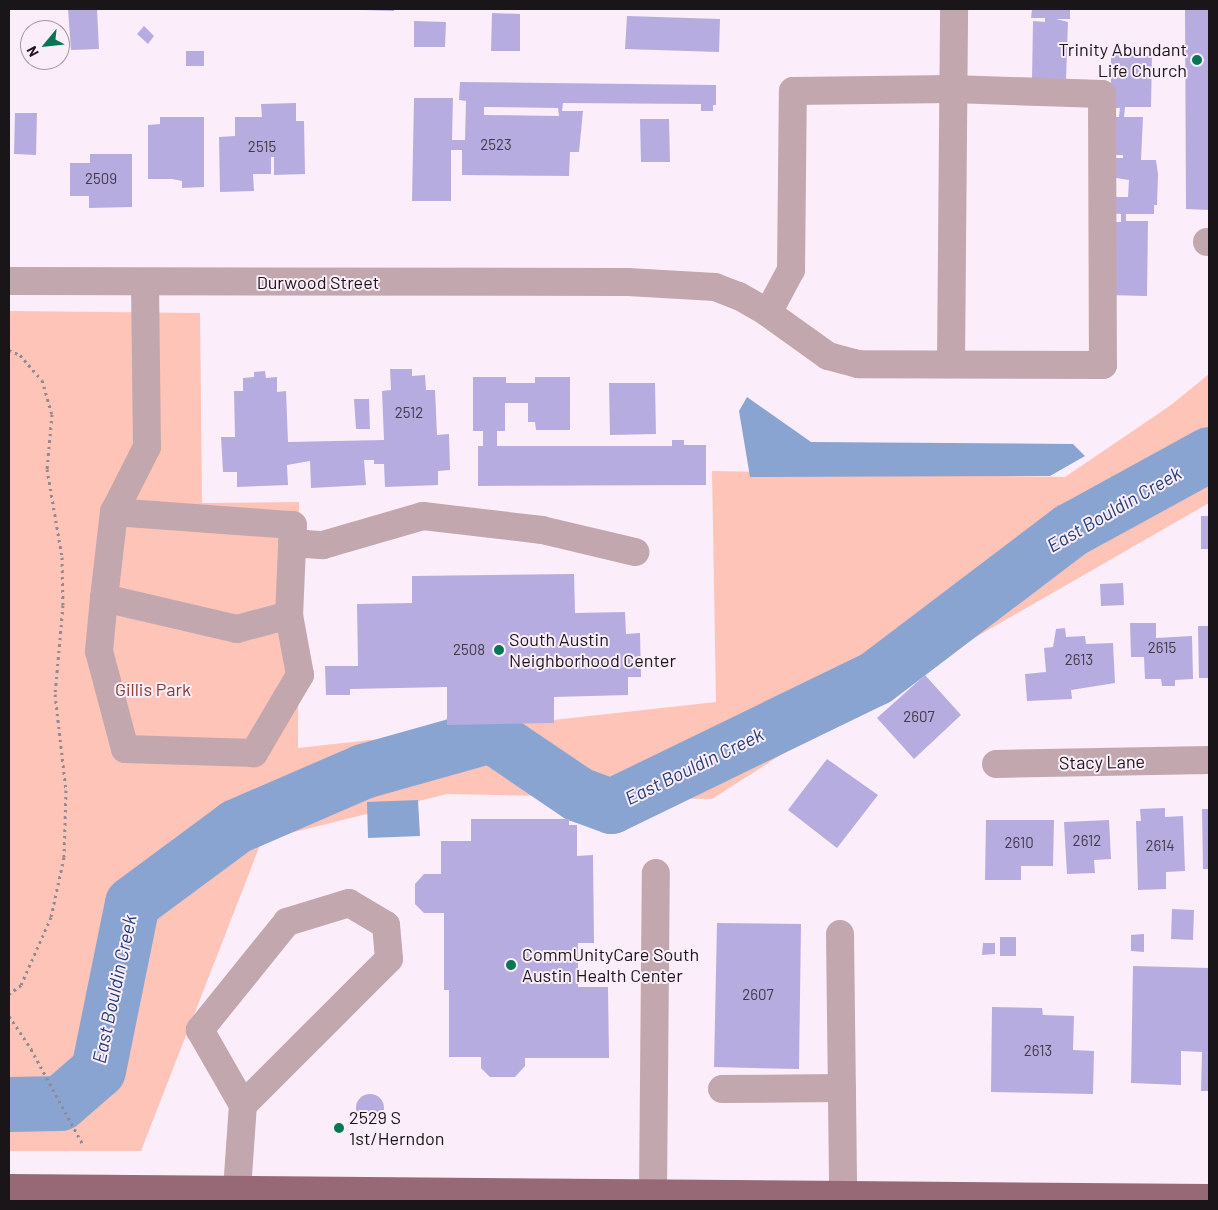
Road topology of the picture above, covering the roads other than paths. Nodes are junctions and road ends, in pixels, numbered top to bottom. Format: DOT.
graph roads {
  1 [pos="954,9"];
  2 [pos="952,89"];
  3 [pos="9,281"];
  4 [pos="146,283"];
  5 [pos="768,313"];
  6 [pos="951,362"];
  7 [pos="114,512"];
  8 [pos="292,543"];
  9 [pos="635,552"];
  10 [pos="104,598"];
  11 [pos="289,615"];
  12 [pos="1209,760"];
  13 [pos="996,764"];
  14 [pos="656,873"];
  15 [pos="840,934"];
  16 [pos="842,1088"];
  17 [pos="722,1089"];
  18 [pos="244,1105"];
  19 [pos="9,1188"];
  20 [pos="237,1190"];
  21 [pos="653,1194"];
  22 [pos="193,1195"];
  23 [pos="843,1195"];
  24 [pos="546,1197"];
  25 [pos="780,1198"];
  26 [pos="1209,1198"];
  1 -- 2 [label="street"];
  2 -- 5 [label="street"];
  2 -- 6 [label="street"];
  2 -- 6 [label="street, Durwood Street"];
  3 -- 4 [label="street, Durwood Street"];
  4 -- 5 [label="street, Durwood Street"];
  4 -- 7 [label="street"];
  5 -- 6 [label="street, Durwood Street"];
  7 -- 8 [label="street"];
  7 -- 10 [label="street"];
  8 -- 9 [label="street"];
  8 -- 11 [label="street"];
  10 -- 11 [label="street"];
  10 -- 11 [label="street"];
  12 -- 13 [label="street, Stacy Lane"];
  14 -- 21 [label="street"];
  15 -- 16 [label="street"];
  16 -- 17 [label="street"];
  16 -- 23 [label="street"];
  18 -- 18 [label="street"];
  18 -- 20 [label="street"];
  19 -- 22 [label="main road"];
  20 -- 22 [label="main road"];
  20 -- 24 [label="main road"];
  21 -- 24 [label="main road"];
  21 -- 25 [label="main road"];
  23 -- 25 [label="main road"];
  23 -- 26 [label="main road"];
}
